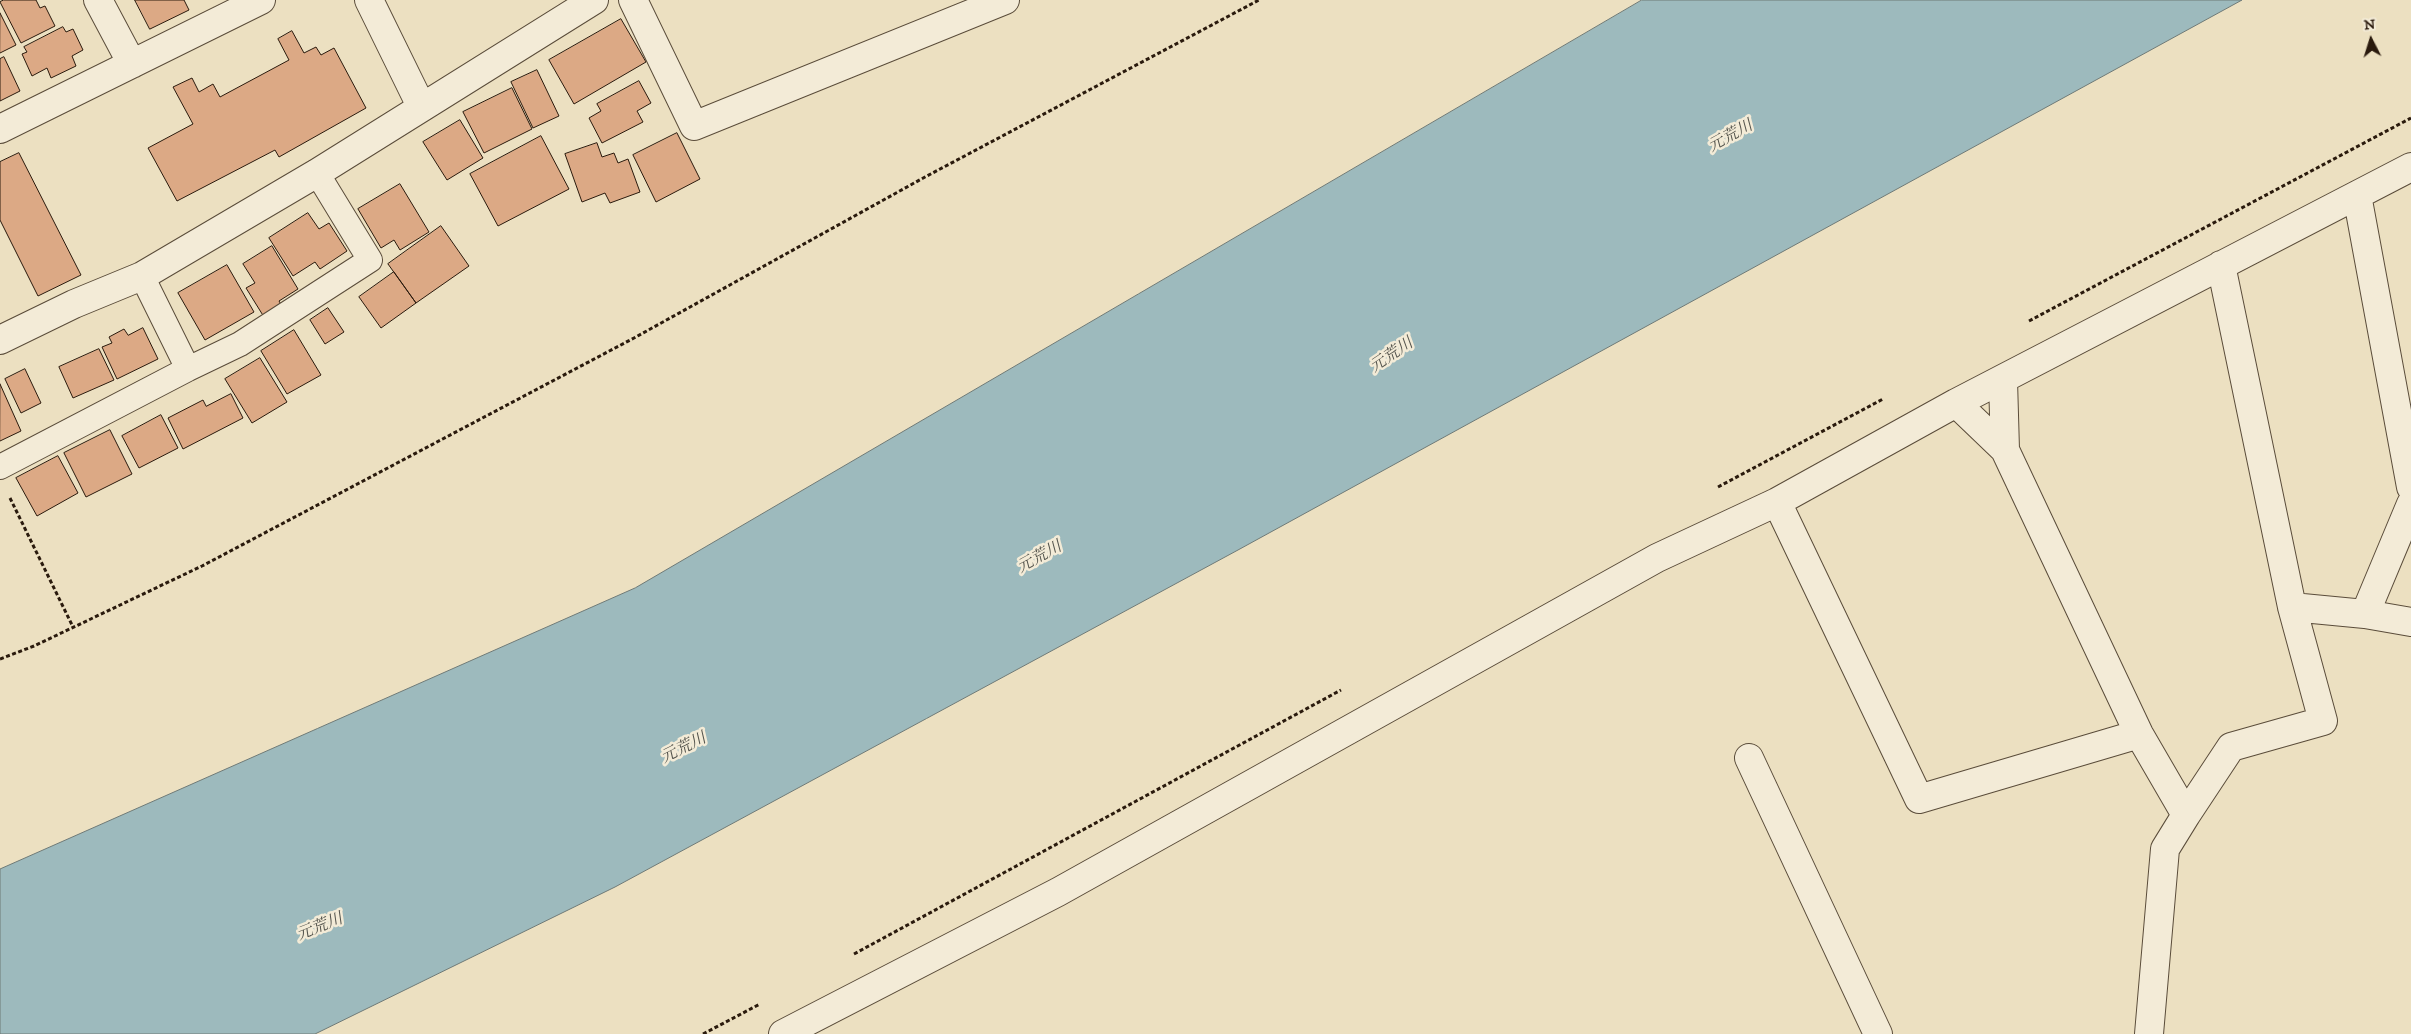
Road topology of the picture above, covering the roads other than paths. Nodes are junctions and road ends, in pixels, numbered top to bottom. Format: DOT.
graph roads {
  1 [pos="98,0"];
  2 [pos="262,0"];
  3 [pos="369,0"];
  4 [pos="594,0"];
  5 [pos="633,0"];
  6 [pos="1005,0"];
  7 [pos="132,64"];
  8 [pos="421,106"];
  9 [pos="0,129"];
  10 [pos="2411,167"];
  11 [pos="317,172"];
  12 [pos="2357,195"];
  13 [pos="2221,266"];
  14 [pos="142,276"];
  15 [pos="0,340"];
  16 [pos="188,369"];
  17 [pos="2003,380"];
  18 [pos="1956,403"];
  19 [pos="2005,450"];
  20 [pos="0,467"];
  21 [pos="2411,488"];
  22 [pos="1777,502"];
  23 [pos="2411,504"];
  24 [pos="2292,607"];
  25 [pos="2365,614"];
  26 [pos="2411,622"];
  27 [pos="2139,734"];
  28 [pos="1749,758"];
  29 [pos="2186,815"];
  30 [pos="829,1024"];
  31 [pos="783,1034"];
  32 [pos="1878,1034"];
  33 [pos="2148,1034"];
  1 -- 7 [label="street"];
  2 -- 7 [label="street"];
  3 -- 8 [label="street"];
  4 -- 8 [label="street"];
  5 -- 6 [label="street"];
  7 -- 9 [label="street"];
  8 -- 11 [label="street"];
  10 -- 12 [label="street"];
  11 -- 14 [label="street"];
  11 -- 16 [label="lane"];
  12 -- 13 [label="street"];
  12 -- 21 [label="street"];
  13 -- 17 [label="street"];
  13 -- 24 [label="street"];
  14 -- 15 [label="street"];
  14 -- 16 [label="lane"];
  16 -- 20 [label="lane"];
  17 -- 18 [label="street"];
  17 -- 19 [label="street"];
  18 -- 19 [label="street"];
  18 -- 22 [label="street"];
  19 -- 27 [label="street"];
  22 -- 27 [label="street"];
  22 -- 30 [label="street"];
  23 -- 25 [label="street"];
  24 -- 25 [label="street"];
  24 -- 29 [label="street"];
  25 -- 26 [label="street"];
  27 -- 29 [label="street"];
  28 -- 32 [label="street"];
  29 -- 33 [label="street"];
  30 -- 31 [label="street"];
}
